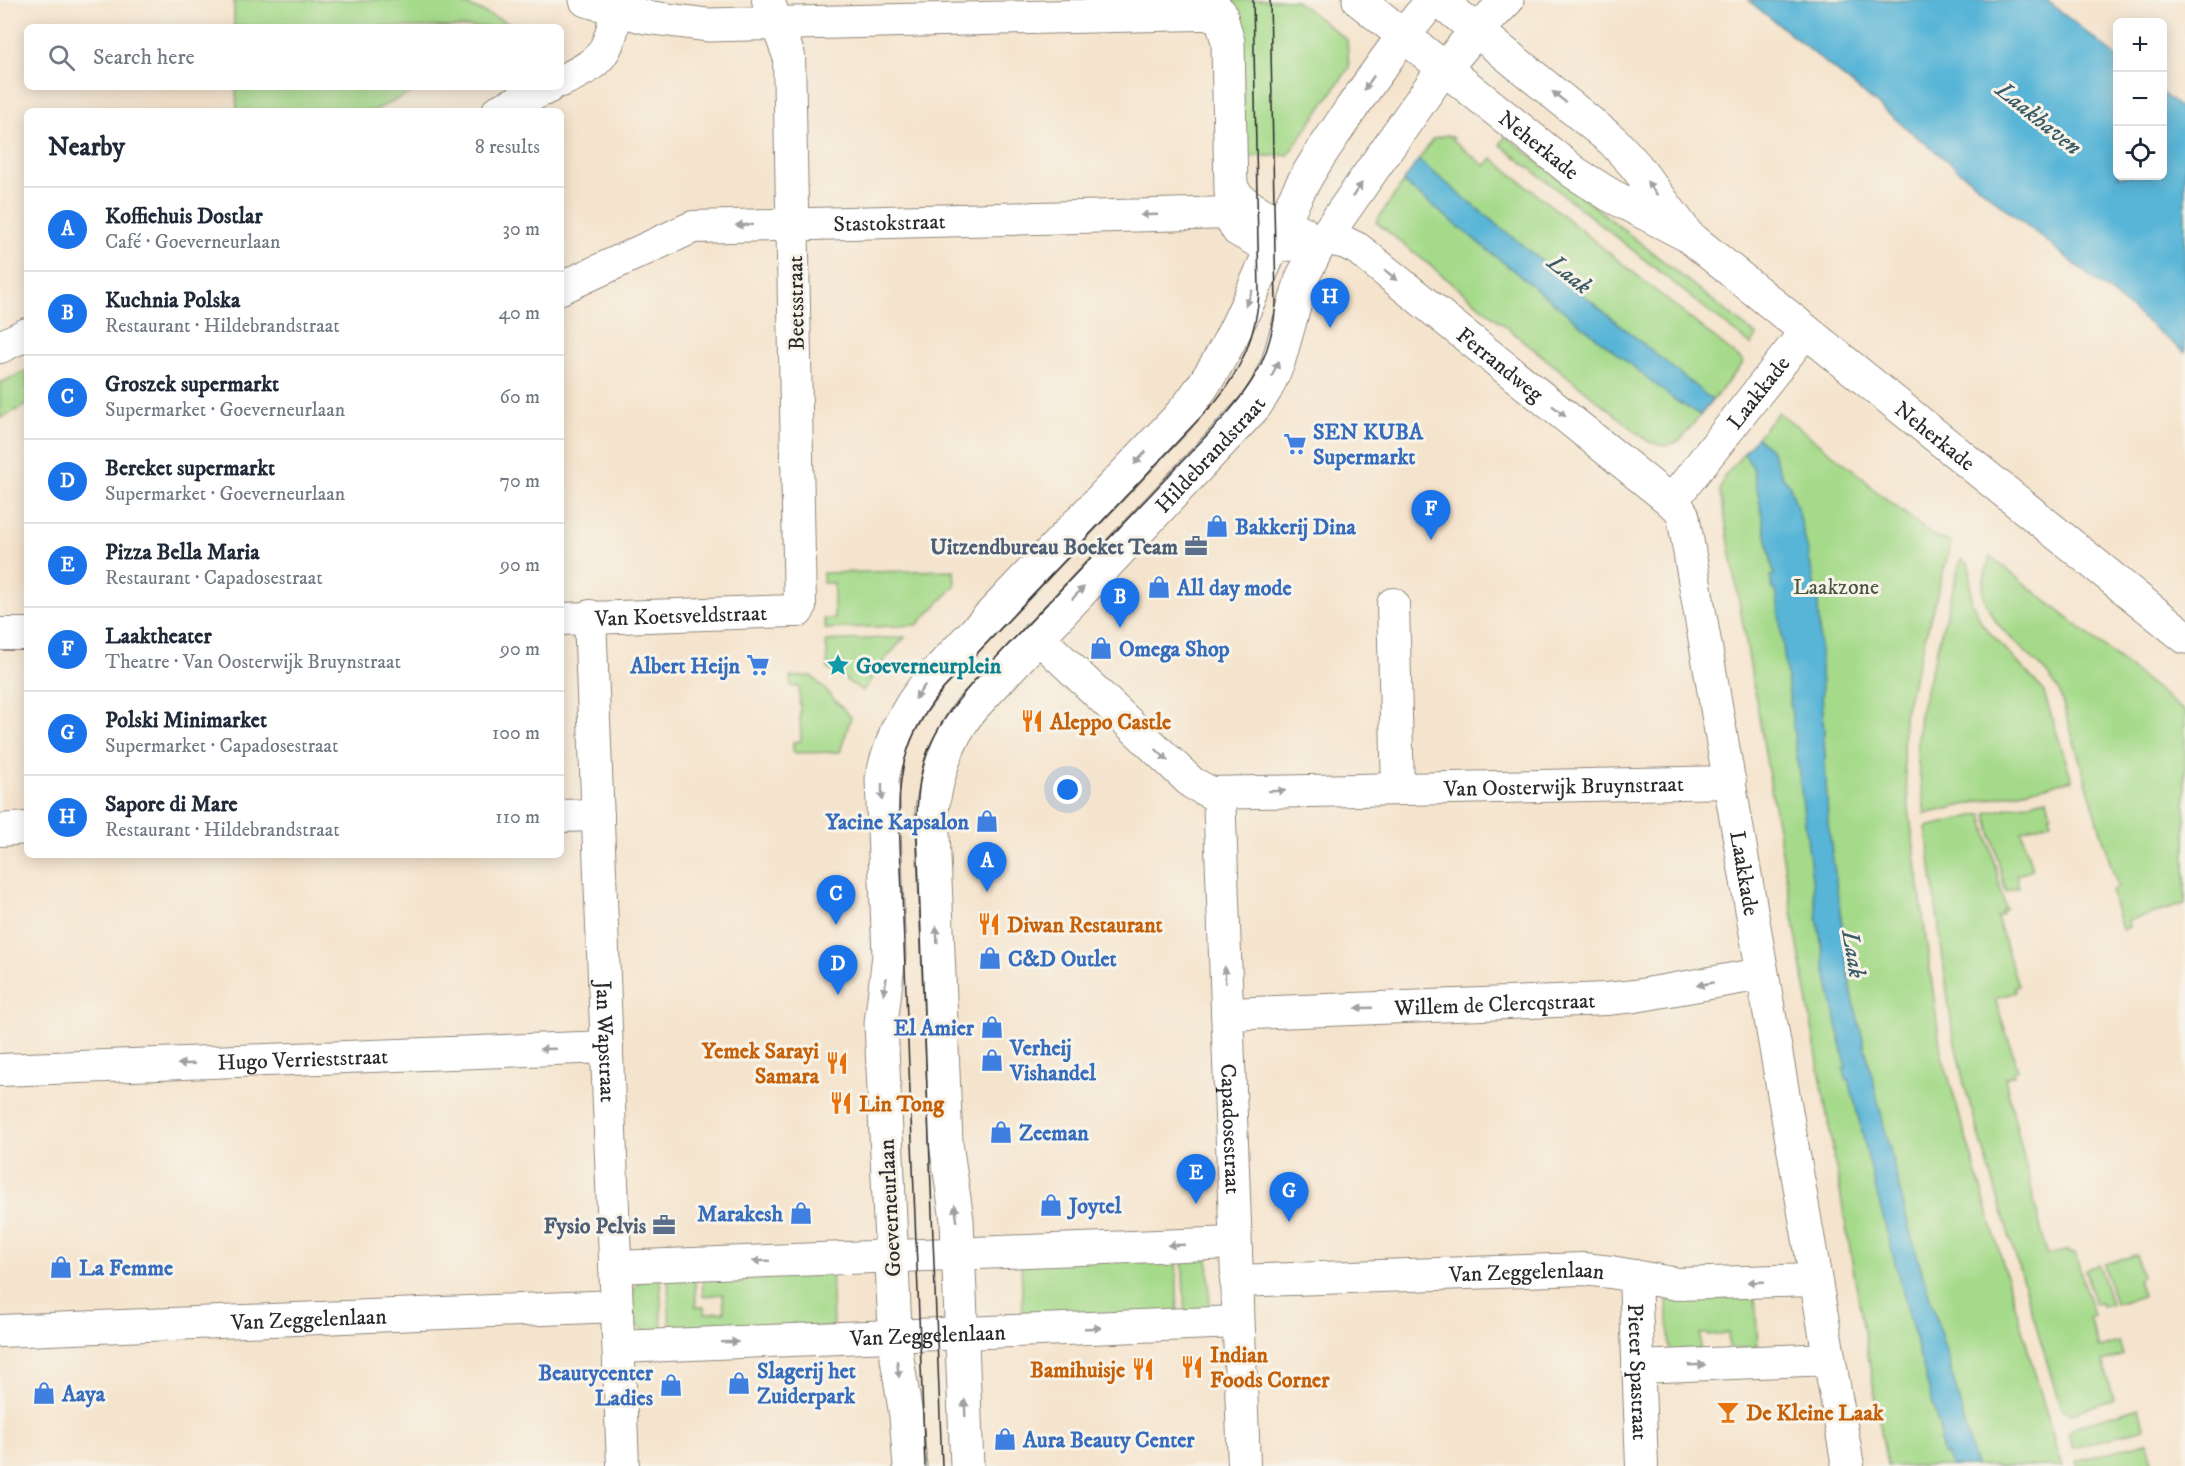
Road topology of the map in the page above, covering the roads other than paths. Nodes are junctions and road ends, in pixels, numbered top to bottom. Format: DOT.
graph roads {
  1 [pos="1359,0"];
  2 [pos="1433,0"];
  3 [pos="1439,0"];
  4 [pos="1507,0"];
  5 [pos="601,5"];
  6 [pos="1220,6"];
  7 [pos="772,12"];
  8 [pos="1477,30"];
  9 [pos="1403,36"];
  10 [pos="1444,69"];
  11 [pos="564,80"];
  12 [pos="543,90"];
  13 [pos="504,108"];
  14 [pos="1232,200"];
  15 [pos="793,224"];
  16 [pos="1277,234"];
  17 [pos="1687,235"];
  18 [pos="1324,238"];
  19 [pos="564,287"];
  20 [pos="1806,331"];
  21 [pos="24,335"];
  22 [pos="0,347"];
  23 [pos="1671,502"];
  24 [pos="1393,604"];
  25 [pos="799,609"];
  26 [pos="576,618"];
  27 [pos="0,634"];
  28 [pos="24,634"];
  29 [pos="1037,636"];
  30 [pos="2185,637"];
  31 [pos="895,735"];
  32 [pos="1730,782"];
  33 [pos="1398,789"];
  34 [pos="1219,793"];
  35 [pos="598,815"];
  36 [pos="564,816"];
  37 [pos="24,828"];
  38 [pos="0,830"];
  39 [pos="1762,974"];
  40 [pos="1227,1014"];
  41 [pos="607,1047"];
  42 [pos="0,1070"];
  43 [pos="1235,1243"];
  44 [pos="958,1254"];
  45 [pos="892,1257"];
  46 [pos="615,1267"];
  47 [pos="1635,1276"];
  48 [pos="1815,1280"];
  49 [pos="1236,1281"];
  50 [pos="617,1306"];
  51 [pos="1238,1322"];
  52 [pos="0,1331"];
  53 [pos="962,1333"];
  54 [pos="895,1336"];
  55 [pos="619,1347"];
  56 [pos="1829,1359"];
  57 [pos="1638,1368"];
  58 [pos="623,1466"];
  59 [pos="910,1466"];
  60 [pos="967,1466"];
  61 [pos="1244,1466"];
  62 [pos="1642,1466"];
  63 [pos="1848,1466"];
  1 -- 9 [label="street, Neherkade"];
  2 -- 9 [label="street, Hildebrandstraat"];
  3 -- 8 [label="street, Neherkade"];
  4 -- 8 [label="street, Hildebrandstraat"];
  5 -- 7 [label="street"];
  5 -- 11 [label="street"];
  6 -- 7 [label="street"];
  6 -- 14 [label="street"];
  7 -- 15 [label="street, Beetsstraat"];
  8 -- 10 [label="street, Hildebrandstraat"];
  17 -- 8 [label="street, Neherkade, one-way"];
  9 -- 10 [label="street, Neherkade"];
  9 -- 16 [label="street, Hildebrandstraat, one-way"];
  10 -- 17 [label="street, Neherkade"];
  18 -- 10 [label="street, Hildebrandstraat, one-way"];
  12 -- 13 [label="street"];
  14 -- 15 [label="street, Stastokstraat, one-way"];
  14 -- 16 [label="street"];
  15 -- 19 [label="street, Stastokstraat, one-way"];
  15 -- 25 [label="street, Beetsstraat"];
  16 -- 18 [label="street"];
  16 -- 31 [label="street, Hildebrandstraat, one-way"];
  17 -- 20 [label="street, Neherkade"];
  18 -- 23 [label="street, Ferrandweg, one-way"];
  29 -- 18 [label="street, Hildebrandstraat, one-way"];
  20 -- 23 [label="street, Laakkade"];
  20 -- 30 [label="street, Neherkade"];
  21 -- 22 [label="street"];
  23 -- 32 [label="street, Laakkade"];
  24 -- 33 [label="street"];
  25 -- 26 [label="street, Van Koetsveldstraat"];
  26 -- 35 [label="street, Jan Wapstraat"];
  27 -- 28 [label="street"];
  29 -- 34 [label="street, Van Oosterwijk Bruynstraat, one-way"];
  44 -- 29 [label="street, one-way"];
  31 -- 45 [label="street, Goeverneurlaan, one-way"];
  32 -- 33 [label="street, Van Oosterwijk Bruynstraat"];
  32 -- 39 [label="street, Laakkade"];
  34 -- 33 [label="street, Van Oosterwijk Bruynstraat, one-way"];
  40 -- 34 [label="street, Capadosestraat, one-way"];
  35 -- 36 [label="street"];
  35 -- 41 [label="street, Jan Wapstraat"];
  37 -- 38 [label="street"];
  39 -- 40 [label="street, Willem de Clercqstraat, one-way"];
  39 -- 48 [label="street, Laakkade"];
  40 -- 43 [label="street, Capadosestraat"];
  41 -- 42 [label="street, Hugo Verrieststraat, one-way"];
  41 -- 46 [label="street, Jan Wapstraat"];
  43 -- 44 [label="street, one-way"];
  43 -- 49 [label="street, Capadosestraat"];
  44 -- 45 [label="street"];
  44 -- 53 [label="street"];
  45 -- 46 [label="street, one-way"];
  45 -- 54 [label="street, Goeverneurlaan"];
  46 -- 50 [label="street, Jan Wapstraat"];
  48 -- 47 [label="street, Van Zeggelenlaan, one-way"];
  47 -- 49 [label="street, Van Zeggelenlaan"];
  47 -- 57 [label="street, Pieter Spastraat"];
  48 -- 56 [label="street, Laakkade"];
  49 -- 51 [label="street, Capadosestraat"];
  50 -- 52 [label="street, Van Zeggelenlaan"];
  50 -- 55 [label="street, Jan Wapstraat"];
  53 -- 51 [label="street, Van Zeggelenlaan, one-way"];
  51 -- 61 [label="street, Capadosestraat"];
  53 -- 54 [label="street, Van Zeggelenlaan"];
  60 -- 53 [label="street, one-way"];
  55 -- 54 [label="street, Van Zeggelenlaan, one-way"];
  54 -- 59 [label="street, Goeverneurlaan, one-way"];
  55 -- 58 [label="street, Jan Wapstraat"];
  57 -- 56 [label="street, one-way"];
  56 -- 63 [label="street, Laakkade"];
  57 -- 62 [label="street, Pieter Spastraat"];
}
